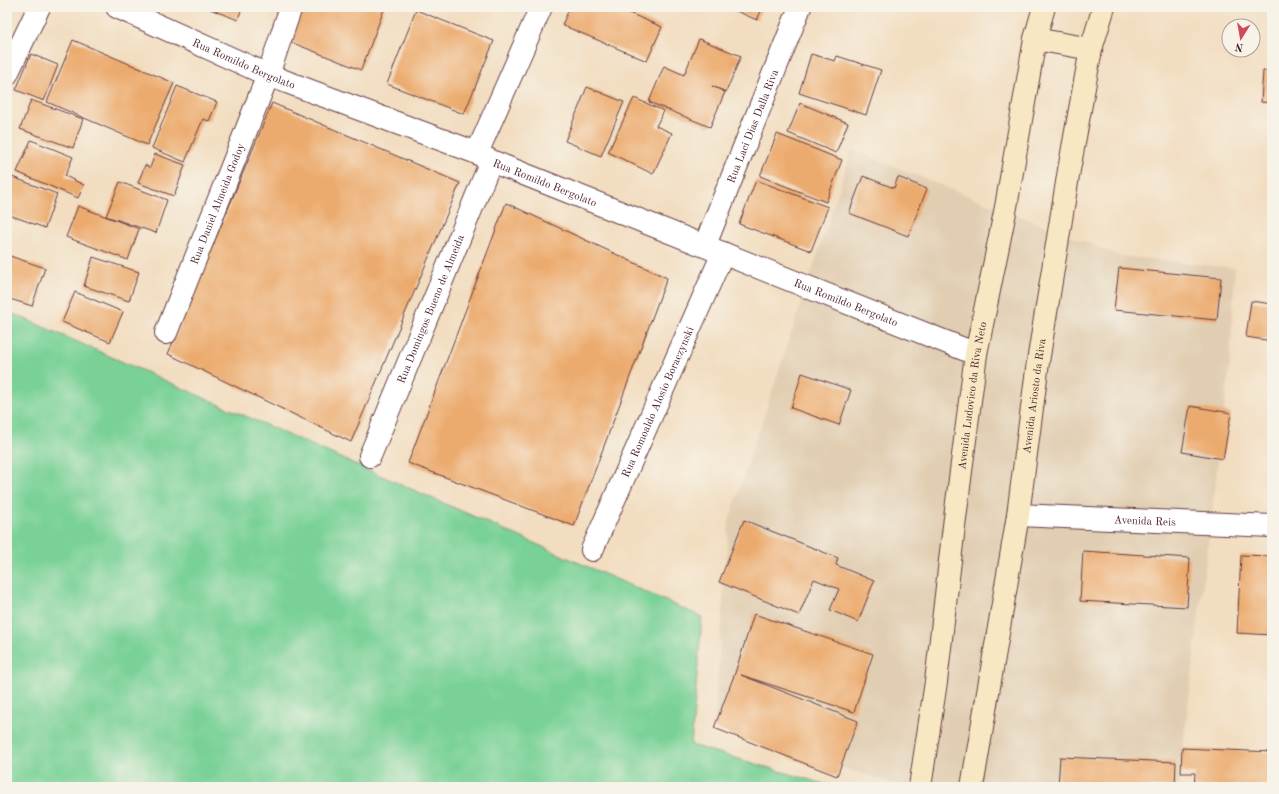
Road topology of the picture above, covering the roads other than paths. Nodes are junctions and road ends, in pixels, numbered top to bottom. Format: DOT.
graph roads {
  1 [pos="39,7"];
  2 [pos="117,7"];
  3 [pos="291,7"];
  4 [pos="541,7"];
  5 [pos="800,7"];
  6 [pos="1044,7"];
  7 [pos="1104,7"];
  8 [pos="1035,39"];
  9 [pos="1091,49"];
  10 [pos="7,74"];
  11 [pos="268,75"];
  12 [pos="484,157"];
  13 [pos="714,249"];
  14 [pos="166,333"];
  15 [pos="976,354"];
  16 [pos="370,456"];
  17 [pos="1018,515"];
  18 [pos="1272,526"];
  19 [pos="592,550"];
  20 [pos="920,787"];
  21 [pos="972,787"];
  1 -- 10 [label="street"];
  2 -- 11 [label="street, Rua Romildo Bergolato"];
  3 -- 11 [label="street, Rua Daniel Almeida Godoy"];
  4 -- 12 [label="street, Rua Domingos Bueno de Almeida"];
  5 -- 13 [label="street, Rua Laci Dias Dalla Riva"];
  6 -- 8 [label="street, Avenida Ludovico da Riva Neto"];
  7 -- 9 [label="street, Avenida Ariosto da Riva"];
  8 -- 9 [label="street"];
  8 -- 15 [label="street, Avenida Ludovico da Riva Neto"];
  9 -- 17 [label="street, Avenida Ariosto da Riva"];
  11 -- 12 [label="street, Rua Romildo Bergolato"];
  11 -- 14 [label="street, Rua Daniel Almeida Godoy"];
  12 -- 13 [label="street, Rua Romildo Bergolato"];
  12 -- 16 [label="street, Rua Domingos Bueno de Almeida"];
  13 -- 15 [label="street, Rua Romildo Bergolato"];
  13 -- 19 [label="street, Rua Romoaldo Alosio Boraczynski"];
  15 -- 20 [label="street, Avenida Ludovico da Riva Neto"];
  17 -- 18 [label="street, Avenida Reis"];
  17 -- 21 [label="street, Avenida Ariosto da Riva"];
}
